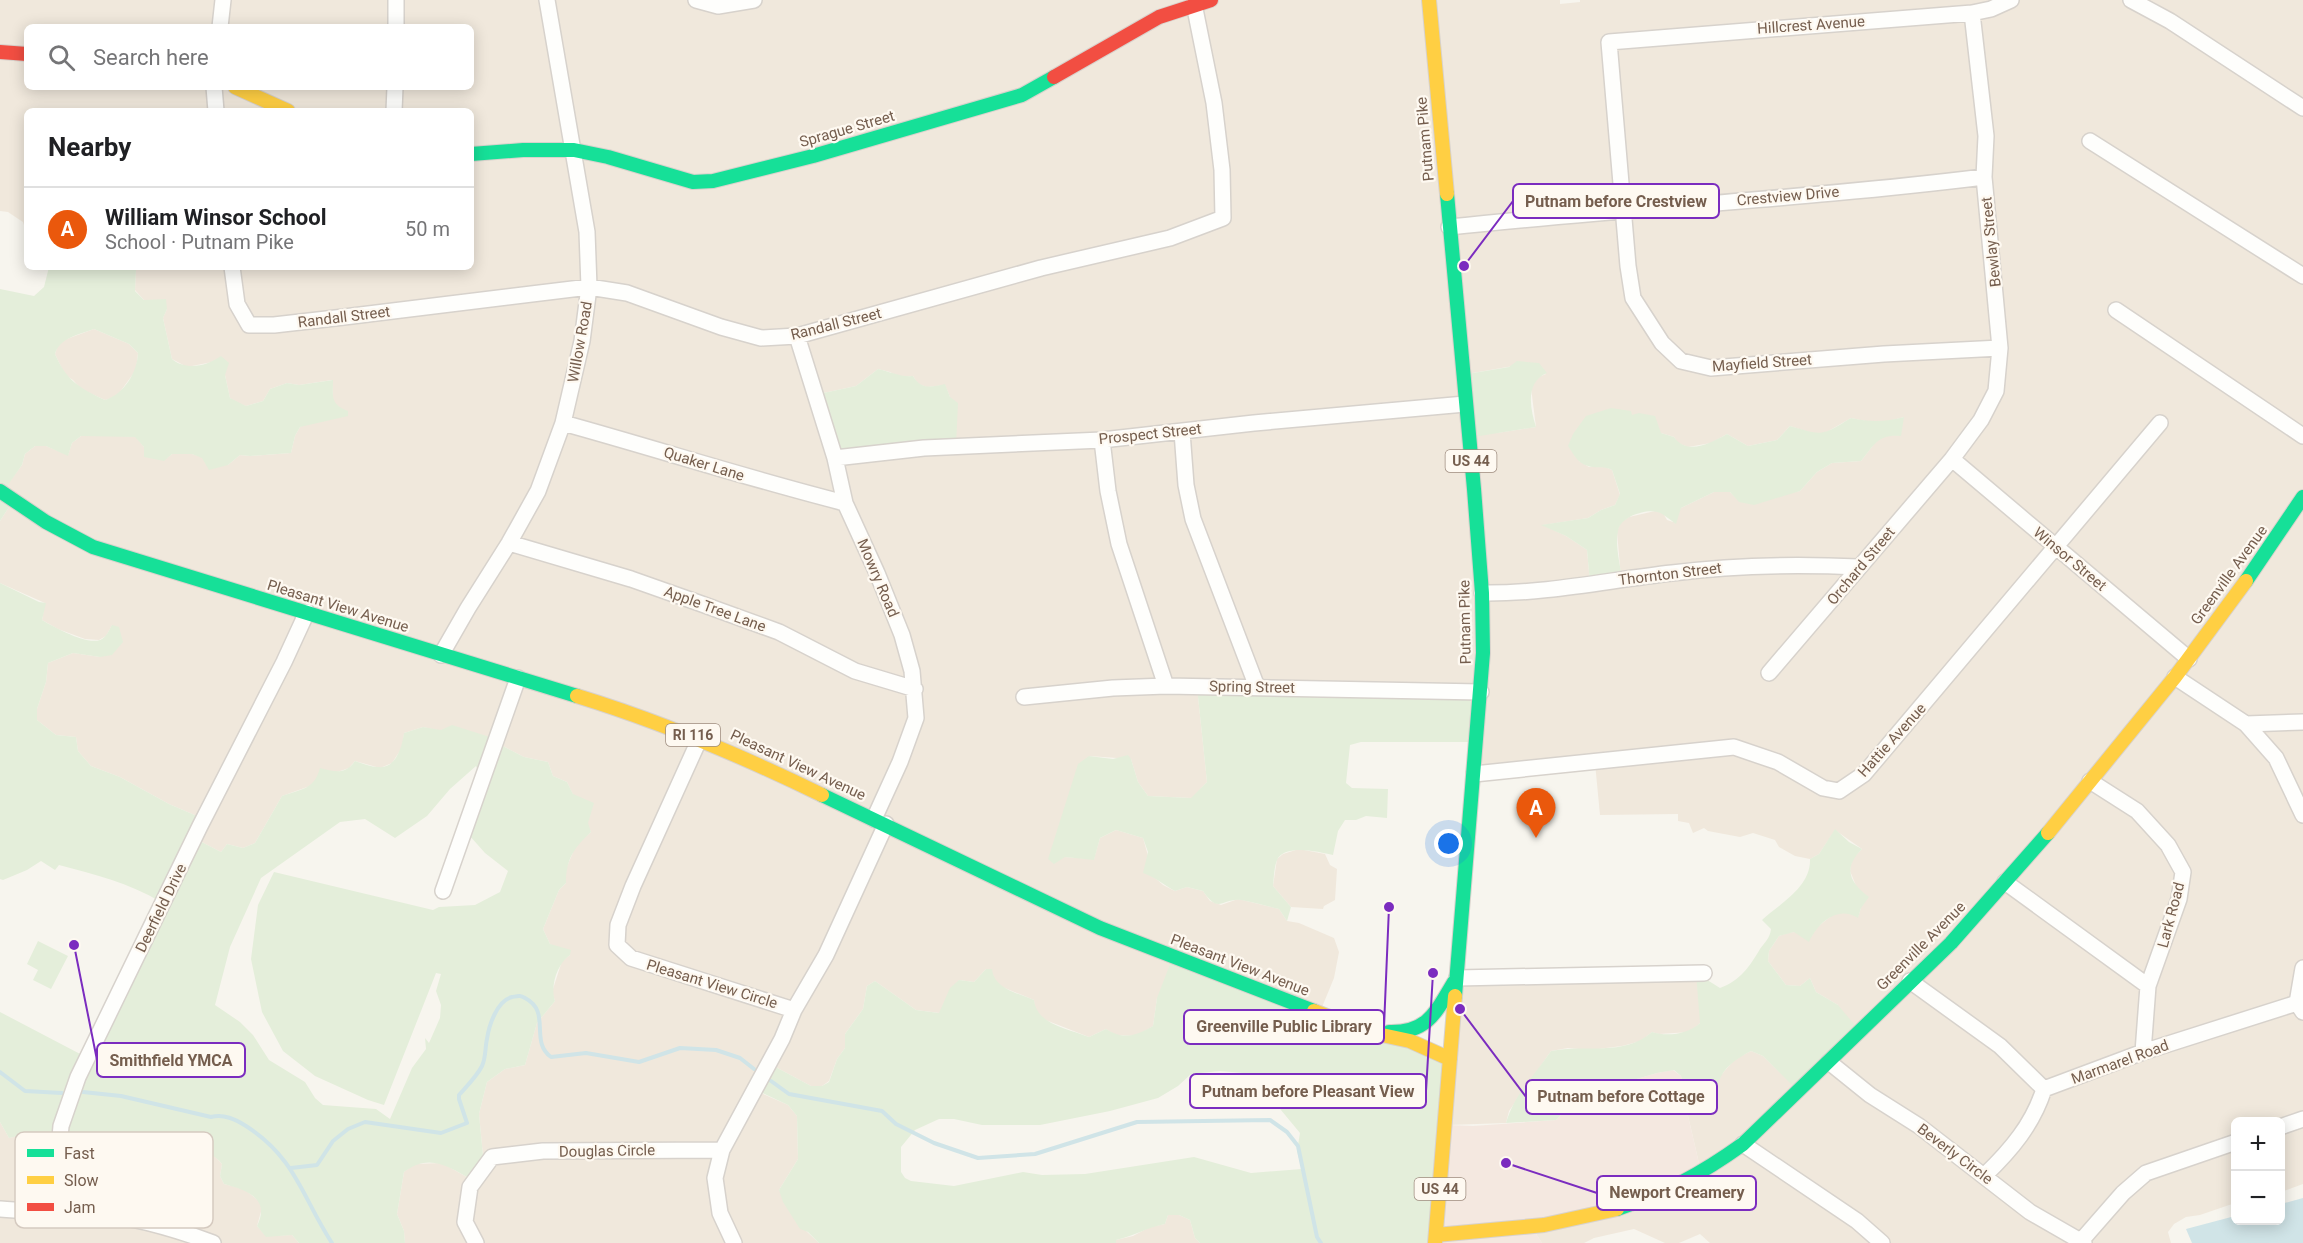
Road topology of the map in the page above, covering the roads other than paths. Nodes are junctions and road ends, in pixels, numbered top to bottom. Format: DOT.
graph roads {
  1 [pos="223,0"];
  2 [pos="396,0"];
  3 [pos="548,0"];
  4 [pos="696,0"];
  5 [pos="754,0"];
  6 [pos="1211,0"];
  7 [pos="1429,0"];
  8 [pos="2011,0"];
  9 [pos="2131,0"];
  10 [pos="1194,4"];
  11 [pos="1972,13"];
  12 [pos="220,24"];
  13 [pos="396,24"];
  14 [pos="1609,42"];
  15 [pos="0,52"];
  16 [pos="24,54"];
  17 [pos="214,90"];
  18 [pos="242,90"];
  19 [pos="395,90"];
  20 [pos="216,108"];
  21 [pos="281,108"];
  22 [pos="394,108"];
  23 [pos="2303,108"];
  24 [pos="2090,141"];
  25 [pos="574,150"];
  26 [pos="474,154"];
  27 [pos="1984,177"];
  28 [pos="1625,209"];
  29 [pos="1449,227"];
  30 [pos="232,271"];
  31 [pos="2303,276"];
  32 [pos="589,286"];
  33 [pos="2116,310"];
  34 [pos="797,336"];
  35 [pos="2000,348"];
  36 [pos="1465,404"];
  37 [pos="563,423"];
  38 [pos="2160,423"];
  39 [pos="1182,432"];
  40 [pos="2303,436"];
  41 [pos="1102,440"];
  42 [pos="835,458"];
  43 [pos="1952,459"];
  44 [pos="0,491"];
  45 [pos="2303,497"];
  46 [pos="845,503"];
  47 [pos="509,543"];
  48 [pos="2055,546"];
  49 [pos="1859,567"];
  50 [pos="1482,593"];
  51 [pos="307,612"];
  52 [pos="441,655"];
  53 [pos="2188,659"];
  54 [pos="1769,673"];
  55 [pos="2175,677"];
  56 [pos="518,678"];
  57 [pos="1166,686"];
  58 [pos="1257,687"];
  59 [pos="915,689"];
  60 [pos="1481,692"];
  61 [pos="1024,697"];
  62 [pos="2303,722"];
  63 [pos="2246,724"];
  64 [pos="700,738"];
  65 [pos="1474,774"];
  66 [pos="2090,781"];
  67 [pos="2303,814"];
  68 [pos="880,822"];
  69 [pos="2006,882"];
  70 [pos="443,891"];
  71 [pos="2303,968"];
  72 [pos="1704,973"];
  73 [pos="1456,978"];
  74 [pos="1910,981"];
  75 [pos="2148,986"];
  76 [pos="2300,1008"];
  77 [pos="794,1010"];
  78 [pos="1368,1032"];
  79 [pos="2143,1052"];
  80 [pos="1401,1053"];
  81 [pos="1450,1059"];
  82 [pos="1421,1061"];
  83 [pos="1829,1062"];
  84 [pos="2044,1089"];
  85 [pos="2303,1119"];
  86 [pos="2285,1125"];
  87 [pos="61,1132"];
  88 [pos="2231,1143"];
  89 [pos="1743,1144"];
  90 [pos="722,1150"];
  91 [pos="1985,1175"];
  92 [pos="0,1209"];
  93 [pos="15,1211"];
  94 [pos="170,1228"];
  95 [pos="1436,1239"];
  96 [pos="2083,1242"];
  97 [pos="213,1243"];
  98 [pos="476,1243"];
  99 [pos="734,1243"];
  100 [pos="1882,1243"];
  1 -- 12 [label="street"];
  2 -- 13 [label="street"];
  3 -- 25 [label="street, Willow Road"];
  4 -- 5 [label="street"];
  6 -- 10 [label="main road, Sprague Street"];
  7 -- 29 [label="main road, Putnam Pike / US 44"];
  8 -- 11 [label="street, Hillcrest Avenue"];
  9 -- 23 [label="street"];
  10 -- 25 [label="main road, Sprague Street"];
  10 -- 34 [label="street, Randall Street"];
  11 -- 14 [label="street, Hillcrest Avenue"];
  11 -- 27 [label="street, Bewlay Street"];
  14 -- 28 [label="street, Mayfield Street"];
  15 -- 16 [label="main road"];
  17 -- 20 [label="street"];
  18 -- 21 [label="main road"];
  19 -- 22 [label="street"];
  24 -- 31 [label="street"];
  25 -- 26 [label="main road, Sprague Street"];
  25 -- 32 [label="street, Willow Road"];
  27 -- 28 [label="street, Crestview Drive"];
  27 -- 35 [label="street, Bewlay Street"];
  28 -- 29 [label="street, Crestview Drive"];
  28 -- 35 [label="street, Mayfield Street"];
  29 -- 36 [label="main road, Putnam Pike / US 44"];
  30 -- 32 [label="street, Randall Street"];
  32 -- 34 [label="street, Randall Street"];
  32 -- 37 [label="street, Willow Road"];
  33 -- 40 [label="street"];
  34 -- 42 [label="street, Mowry Road"];
  35 -- 43 [label="street, Bewlay Street"];
  36 -- 39 [label="street, Prospect Street"];
  36 -- 50 [label="main road, Putnam Pike / US 44"];
  37 -- 46 [label="street, Quaker Lane"];
  37 -- 47 [label="street, Willow Road"];
  38 -- 48 [label="street, Hattie Avenue"];
  39 -- 41 [label="street, Prospect Street"];
  39 -- 58 [label="street"];
  41 -- 42 [label="street, Prospect Street"];
  41 -- 57 [label="street"];
  42 -- 46 [label="street, Mowry Road"];
  43 -- 48 [label="street, Winsor Street"];
  43 -- 49 [label="street, Orchard Street"];
  44 -- 51 [label="main road, Pleasant View Avenue / RI 116"];
  45 -- 53 [label="main road, Greenville Avenue"];
  46 -- 59 [label="street, Mowry Road"];
  47 -- 52 [label="street, Willow Road"];
  47 -- 59 [label="street, Apple Tree Lane"];
  48 -- 53 [label="street, Winsor Street"];
  48 -- 65 [label="street, Hattie Avenue"];
  49 -- 50 [label="street, Thornton Street"];
  49 -- 54 [label="street, Orchard Street"];
  50 -- 60 [label="main road, Putnam Pike / US 44"];
  51 -- 52 [label="main road, Pleasant View Avenue / RI 116"];
  51 -- 87 [label="street, Deerfield Drive"];
  52 -- 56 [label="main road, Pleasant View Avenue / RI 116"];
  53 -- 55 [label="main road, Greenville Avenue"];
  55 -- 63 [label="street"];
  55 -- 66 [label="main road, Greenville Avenue"];
  56 -- 64 [label="main road, Pleasant View Avenue / RI 116"];
  56 -- 70 [label="street"];
  57 -- 58 [label="street, Spring Street"];
  57 -- 61 [label="street, Spring Street"];
  58 -- 60 [label="street, Spring Street"];
  59 -- 68 [label="street, Mowry Road"];
  60 -- 65 [label="main road, Putnam Pike / US 44"];
  62 -- 63 [label="street"];
  63 -- 67 [label="street"];
  64 -- 68 [label="main road, Pleasant View Avenue / RI 116"];
  64 -- 77 [label="street, Pleasant View Circle"];
  65 -- 73 [label="main road, Putnam Pike / US 44"];
  66 -- 69 [label="main road, Greenville Avenue"];
  66 -- 75 [label="street, Lark Road"];
  68 -- 77 [label="street, Pleasant View Circle"];
  68 -- 78 [label="main road, Pleasant View Avenue / RI 116"];
  69 -- 74 [label="main road, Greenville Avenue"];
  69 -- 75 [label="street"];
  71 -- 76 [label="street"];
  72 -- 73 [label="street"];
  73 -- 78 [label="main road"];
  73 -- 81 [label="main road, Putnam Pike / US 44"];
  74 -- 83 [label="main road, Greenville Avenue"];
  74 -- 84 [label="street"];
  75 -- 79 [label="street, Lark Road"];
  76 -- 79 [label="street, Marmarel Road"];
  77 -- 90 [label="street"];
  78 -- 80 [label="main road, Pleasant View Avenue / RI 116"];
  78 -- 81 [label="main road, Pleasant View Avenue / RI 116"];
  79 -- 84 [label="street, Marmarel Road"];
  81 -- 82 [label="main road"];
  81 -- 95 [label="main road, Putnam Pike / US 44"];
  83 -- 89 [label="main road, Greenville Avenue"];
  83 -- 91 [label="street, Beverly Circle"];
  84 -- 91 [label="street"];
  85 -- 86 [label="street"];
  88 -- 96 [label="street"];
  89 -- 95 [label="main road, Greenville Avenue"];
  89 -- 100 [label="street"];
  90 -- 98 [label="street, Douglas Circle"];
  90 -- 99 [label="street"];
  91 -- 96 [label="street, Beverly Circle"];
  92 -- 93 [label="street"];
  94 -- 97 [label="street"];
}
